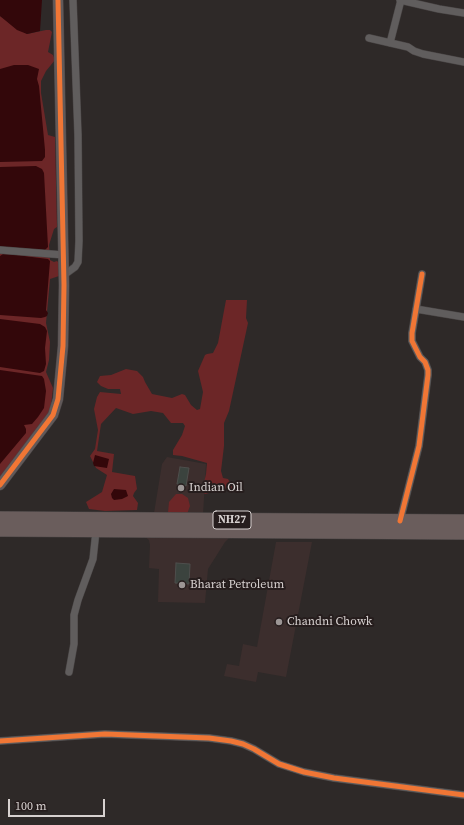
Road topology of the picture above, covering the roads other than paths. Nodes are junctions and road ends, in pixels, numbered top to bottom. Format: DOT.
graph roads {
  1 [pos="58,0"];
  2 [pos="73,0"];
  3 [pos="400,0"];
  4 [pos="464,13"];
  5 [pos="369,38"];
  6 [pos="390,43"];
  7 [pos="464,62"];
  8 [pos="0,250"];
  9 [pos="64,255"];
  10 [pos="422,274"];
  11 [pos="64,275"];
  12 [pos="416,309"];
  13 [pos="464,317"];
  14 [pos="0,485"];
  15 [pos="0,518"];
  16 [pos="400,521"];
  17 [pos="464,521"];
  18 [pos="0,530"];
  19 [pos="96,531"];
  20 [pos="464,533"];
  21 [pos="69,672"];
  22 [pos="0,741"];
  23 [pos="464,795"];
  1 -- 9 [label="street"];
  2 -- 11 [label="street"];
  3 -- 4 [label="street"];
  3 -- 6 [label="street"];
  5 -- 6 [label="street"];
  6 -- 7 [label="street"];
  8 -- 9 [label="street"];
  9 -- 11 [label="street"];
  10 -- 12 [label="street"];
  11 -- 14 [label="street"];
  12 -- 13 [label="street"];
  12 -- 16 [label="street"];
  15 -- 16 [label="highway, NH27"];
  16 -- 17 [label="highway, NH27"];
  18 -- 19 [label="highway, NH27"];
  19 -- 20 [label="highway, NH27"];
  19 -- 21 [label="street"];
  22 -- 23 [label="street"];
}
